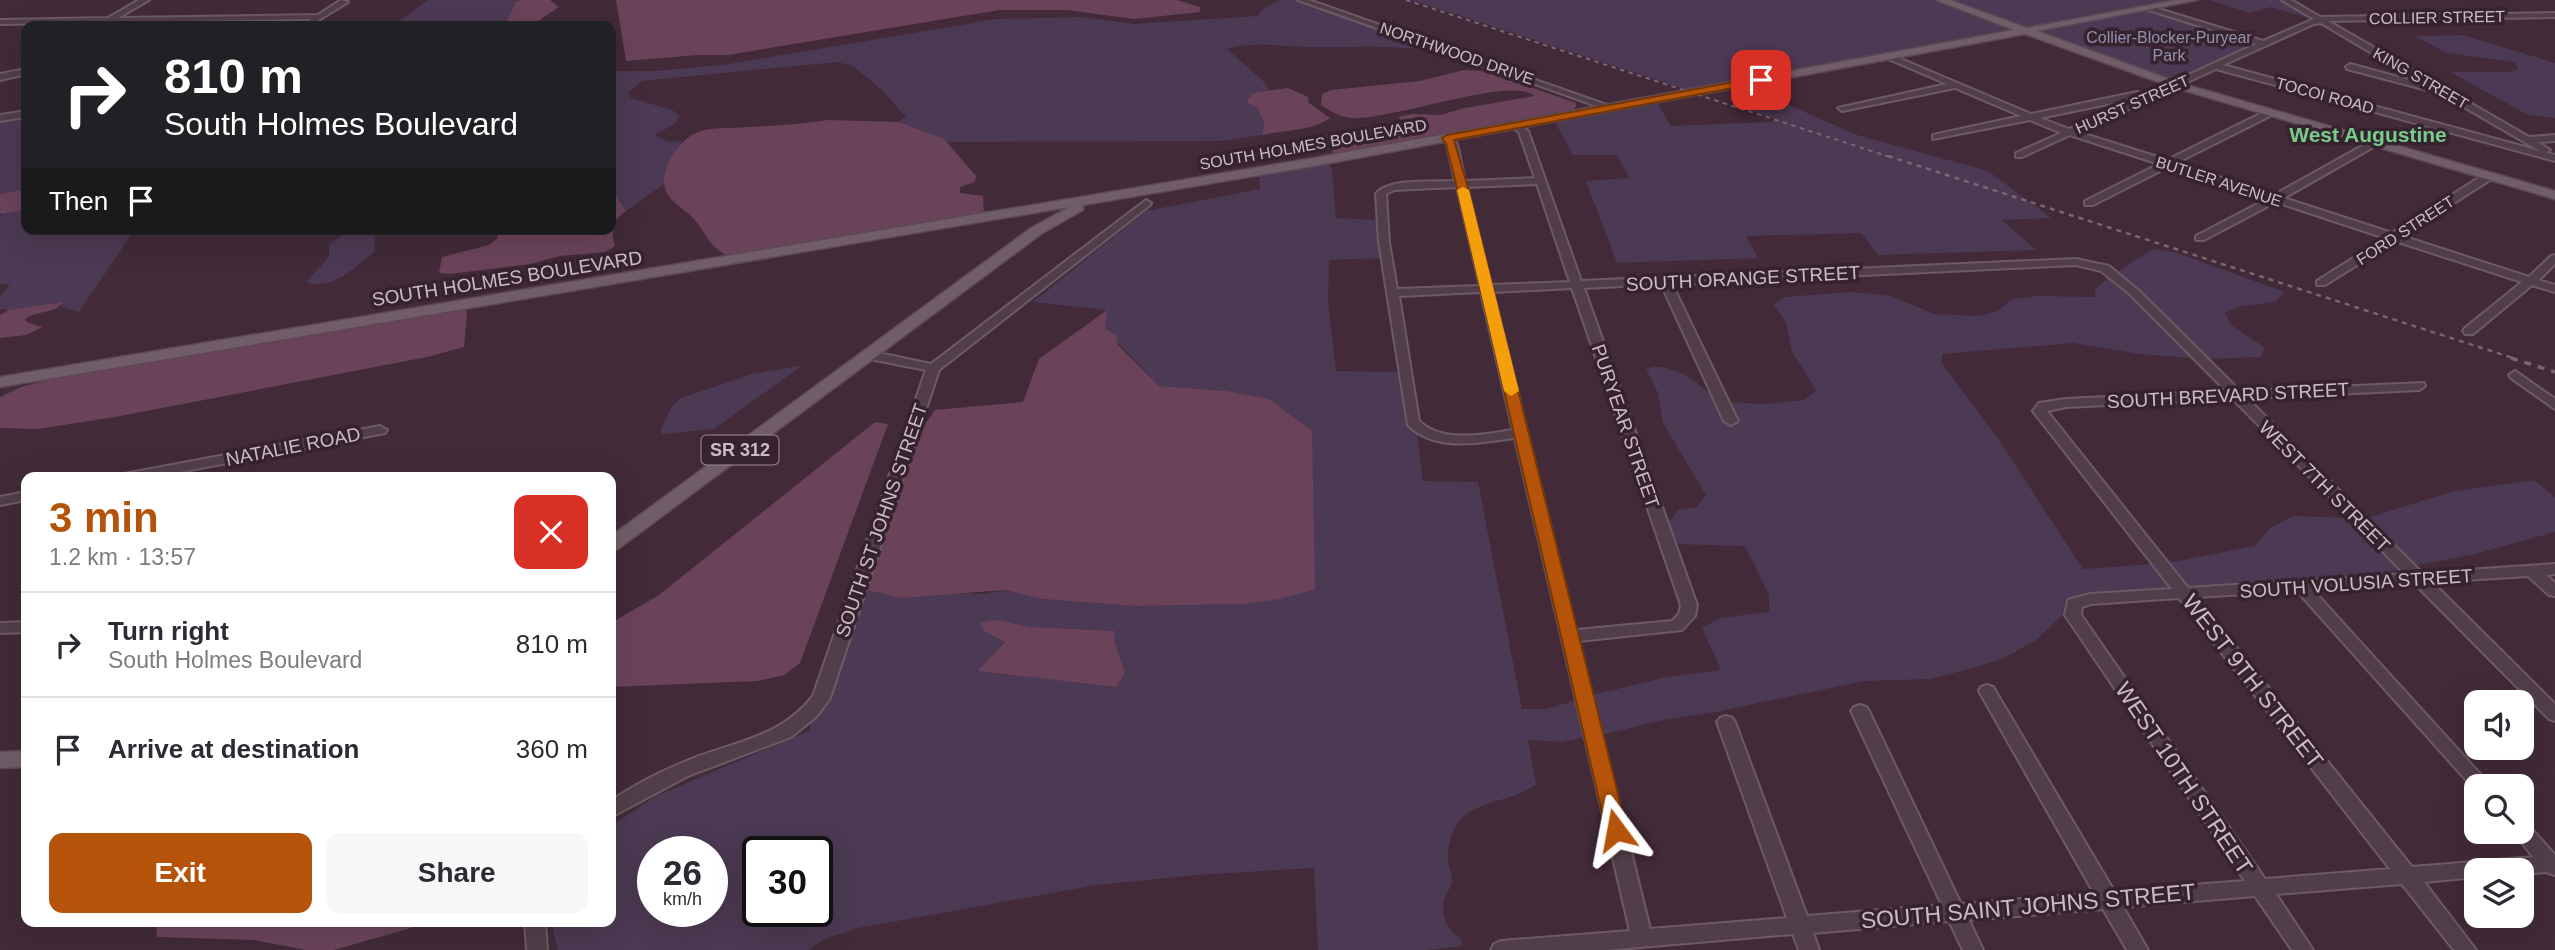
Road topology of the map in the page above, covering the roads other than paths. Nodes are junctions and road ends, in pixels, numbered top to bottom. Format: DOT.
graph roads {
  1 [pos="145,0"];
  2 [pos="1302,0"];
  3 [pos="1941,0"];
  4 [pos="2192,0"];
  5 [pos="2286,0"];
  6 [pos="344,2"];
  7 [pos="2152,8"];
  8 [pos="2555,15"];
  9 [pos="320,17"];
  10 [pos="158,19"];
  11 [pos="108,20"];
  12 [pos="2320,20"];
  13 [pos="54,21"];
  14 [pos="155,21"];
  15 [pos="313,21"];
  16 [pos="0,22"];
  17 [pos="21,22"];
  18 [pos="2023,30"];
  19 [pos="2263,44"];
  20 [pos="1889,56"];
  21 [pos="2216,66"];
  22 [pos="2350,67"];
  23 [pos="21,73"];
  24 [pos="0,77"];
  25 [pos="1956,85"];
  26 [pos="2176,85"];
  27 [pos="2440,89"];
  28 [pos="2158,92"];
  29 [pos="1842,107"];
  30 [pos="1612,108"];
  31 [pos="2269,113"];
  32 [pos="21,115"];
  33 [pos="2027,117"];
  34 [pos="0,118"];
  35 [pos="1515,125"];
  36 [pos="2069,132"];
  37 [pos="1936,137"];
  38 [pos="1447,138"];
  39 [pos="2555,138"];
  40 [pos="2527,140"];
  41 [pos="2374,143"];
  42 [pos="2019,155"];
  43 [pos="2555,157"];
  44 [pos="2167,164"];
  45 [pos="2489,176"];
  46 [pos="1540,181"];
  47 [pos="1461,184"];
  48 [pos="1110,195"];
  49 [pos="2555,195"];
  50 [pos="2274,198"];
  51 [pos="1146,203"];
  52 [pos="2089,203"];
  53 [pos="1020,210"];
  54 [pos="1059,216"];
  55 [pos="2200,238"];
  56 [pos="2396,238"];
  57 [pos="2555,258"];
  58 [pos="2092,264"];
  59 [pos="2531,281"];
  60 [pos="1666,282"];
  61 [pos="2321,283"];
  62 [pos="1577,286"];
  63 [pos="2555,289"];
  64 [pos="1487,290"];
  65 [pos="1393,293"];
  66 [pos="2469,331"];
  67 [pos="869,355"];
  68 [pos="933,368"];
  69 [pos="2515,375"];
  70 [pos="0,382"];
  71 [pos="2419,386"];
  72 [pos="2235,395"];
  73 [pos="2555,405"];
  74 [pos="2040,411"];
  75 [pos="1731,421"];
  76 [pos="380,429"];
  77 [pos="1521,433"];
  78 [pos="155,472"];
  79 [pos="21,497"];
  80 [pos="0,501"];
  81 [pos="616,541"];
  82 [pos="2555,569"];
  83 [pos="2532,570"];
  84 [pos="2417,578"];
  85 [pos="2302,587"];
  86 [pos="2555,591"];
  87 [pos="2185,594"];
  88 [pos="2074,604"];
  89 [pos="21,627"];
  90 [pos="0,628"];
  91 [pos="1570,636"];
  92 [pos="1987,691"];
  93 [pos="1860,711"];
  94 [pos="2555,715"];
  95 [pos="1726,722"];
  96 [pos="21,758"];
  97 [pos="0,760"];
  98 [pos="2471,774"];
  99 [pos="616,807"];
  100 [pos="2534,844"];
  101 [pos="2553,865"];
  102 [pos="2407,875"];
  103 [pos="2259,887"];
  104 [pos="2109,899"];
  105 [pos="1956,912"];
  106 [pos="1800,925"];
  107 [pos="535,927"];
  108 [pos="1642,938"];
  109 [pos="537,950"];
  110 [pos="1501,950"];
  111 [pos="1809,950"];
  112 [pos="1973,950"];
  113 [pos="2138,950"];
  114 [pos="2303,950"];
  115 [pos="2466,950"];
  1 -- 11 [label="street"];
  2 -- 30 [label="street, NORTHWOOD DRIVE"];
  3 -- 18 [label="main road"];
  4 -- 7 [label="main road, SOUTH HOLMES BOULEVARD"];
  5 -- 12 [label="street, KING STREET"];
  6 -- 9 [label="street"];
  7 -- 18 [label="main road, SOUTH HOLMES BOULEVARD"];
  7 -- 19 [label="street"];
  8 -- 12 [label="street, COLLIER STREET"];
  9 -- 10 [label="street"];
  9 -- 15 [label="street"];
  10 -- 11 [label="street"];
  10 -- 14 [label="street"];
  11 -- 13 [label="street"];
  12 -- 19 [label="street, HURST STREET"];
  12 -- 27 [label="street, KING STREET"];
  16 -- 17 [label="street"];
  18 -- 20 [label="main road, SOUTH HOLMES BOULEVARD"];
  18 -- 26 [label="main road"];
  19 -- 21 [label="street, HURST STREET"];
  20 -- 25 [label="street, BUTLER AVENUE"];
  20 -- 30 [label="main road, SOUTH HOLMES BOULEVARD"];
  21 -- 26 [label="street, HURST STREET"];
  21 -- 43 [label="street, TOCOI ROAD"];
  22 -- 27 [label="street"];
  23 -- 24 [label="street"];
  25 -- 29 [label="street"];
  25 -- 33 [label="street, BUTLER AVENUE"];
  26 -- 28 [label="street, HURST STREET"];
  26 -- 31 [label="main road"];
  27 -- 40 [label="street, KING STREET"];
  28 -- 33 [label="street"];
  28 -- 36 [label="street, HURST STREET"];
  30 -- 35 [label="main road, SOUTH HOLMES BOULEVARD"];
  31 -- 41 [label="main road"];
  31 -- 44 [label="street"];
  32 -- 34 [label="street"];
  33 -- 36 [label="street, BUTLER AVENUE"];
  33 -- 37 [label="street"];
  35 -- 38 [label="main road, SOUTH HOLMES BOULEVARD"];
  35 -- 46 [label="street, PURYEAR STREET"];
  36 -- 42 [label="street, HURST STREET"];
  36 -- 44 [label="street, BUTLER AVENUE"];
  38 -- 47 [label="street"];
  38 -- 48 [label="main road, SOUTH HOLMES BOULEVARD"];
  39 -- 40 [label="street"];
  40 -- 43 [label="street, KING STREET"];
  41 -- 45 [label="main road"];
  41 -- 50 [label="street"];
  44 -- 50 [label="street, BUTLER AVENUE"];
  44 -- 52 [label="street"];
  45 -- 49 [label="main road"];
  45 -- 56 [label="street, FORD STREET"];
  46 -- 47 [label="street"];
  46 -- 62 [label="street, PURYEAR STREET"];
  47 -- 64 [label="street"];
  47 -- 65 [label="street"];
  48 -- 53 [label="main road, SOUTH HOLMES BOULEVARD"];
  48 -- 54 [label="main road, SR 312"];
  50 -- 55 [label="street"];
  50 -- 56 [label="street, BUTLER AVENUE"];
  51 -- 68 [label="street"];
  53 -- 54 [label="main road, SOUTH HOLMES BOULEVARD"];
  53 -- 70 [label="main road, SOUTH HOLMES BOULEVARD"];
  54 -- 67 [label="main road, SR 312"];
  56 -- 59 [label="street, BUTLER AVENUE"];
  56 -- 61 [label="street, FORD STREET"];
  57 -- 59 [label="street"];
  58 -- 60 [label="street, SOUTH ORANGE STREET"];
  58 -- 72 [label="street, WEST 7TH STREET"];
  59 -- 63 [label="street, BUTLER AVENUE"];
  59 -- 66 [label="street"];
  60 -- 62 [label="street, SOUTH ORANGE STREET"];
  60 -- 75 [label="street"];
  62 -- 64 [label="street, SOUTH ORANGE STREET"];
  62 -- 91 [label="street, PURYEAR STREET"];
  64 -- 65 [label="street, SOUTH ORANGE STREET"];
  64 -- 77 [label="street"];
  65 -- 77 [label="street"];
  67 -- 68 [label="street"];
  67 -- 81 [label="main road, SR 312"];
  68 -- 99 [label="street, SOUTH ST JOHNS STREET"];
  69 -- 73 [label="street"];
  71 -- 72 [label="street, SOUTH BREVARD STREET"];
  72 -- 74 [label="street, SOUTH BREVARD STREET"];
  72 -- 84 [label="street, WEST 7TH STREET"];
  74 -- 87 [label="street, WEST 9TH STREET"];
  76 -- 78 [label="street, NATALIE ROAD"];
  77 -- 91 [label="street"];
  79 -- 80 [label="street"];
  82 -- 83 [label="street, SOUTH VOLUSIA STREET"];
  83 -- 84 [label="street, SOUTH VOLUSIA STREET"];
  83 -- 86 [label="street"];
  84 -- 85 [label="street, SOUTH VOLUSIA STREET"];
  84 -- 94 [label="street, WEST 7TH STREET"];
  85 -- 87 [label="street, SOUTH VOLUSIA STREET"];
  85 -- 98 [label="street"];
  87 -- 88 [label="street, SOUTH VOLUSIA STREET"];
  87 -- 102 [label="street, WEST 9TH STREET"];
  88 -- 103 [label="street, WEST 10TH STREET"];
  89 -- 90 [label="street"];
  91 -- 108 [label="street"];
  92 -- 104 [label="street"];
  93 -- 105 [label="street"];
  95 -- 106 [label="street"];
  96 -- 97 [label="main road"];
  100 -- 101 [label="street"];
  101 -- 102 [label="street, SOUTH SAINT JOHNS STREET"];
  102 -- 103 [label="street, SOUTH SAINT JOHNS STREET"];
  102 -- 115 [label="street, WEST 9TH STREET"];
  103 -- 104 [label="street, SOUTH SAINT JOHNS STREET"];
  103 -- 114 [label="street, WEST 10TH STREET"];
  104 -- 105 [label="street, SOUTH SAINT JOHNS STREET"];
  104 -- 113 [label="street"];
  105 -- 106 [label="street, SOUTH SAINT JOHNS STREET"];
  105 -- 112 [label="street"];
  106 -- 108 [label="street, SOUTH SAINT JOHNS STREET"];
  106 -- 111 [label="street"];
  107 -- 109 [label="street"];
  108 -- 110 [label="street, SOUTH SAINT JOHNS STREET"];
}
